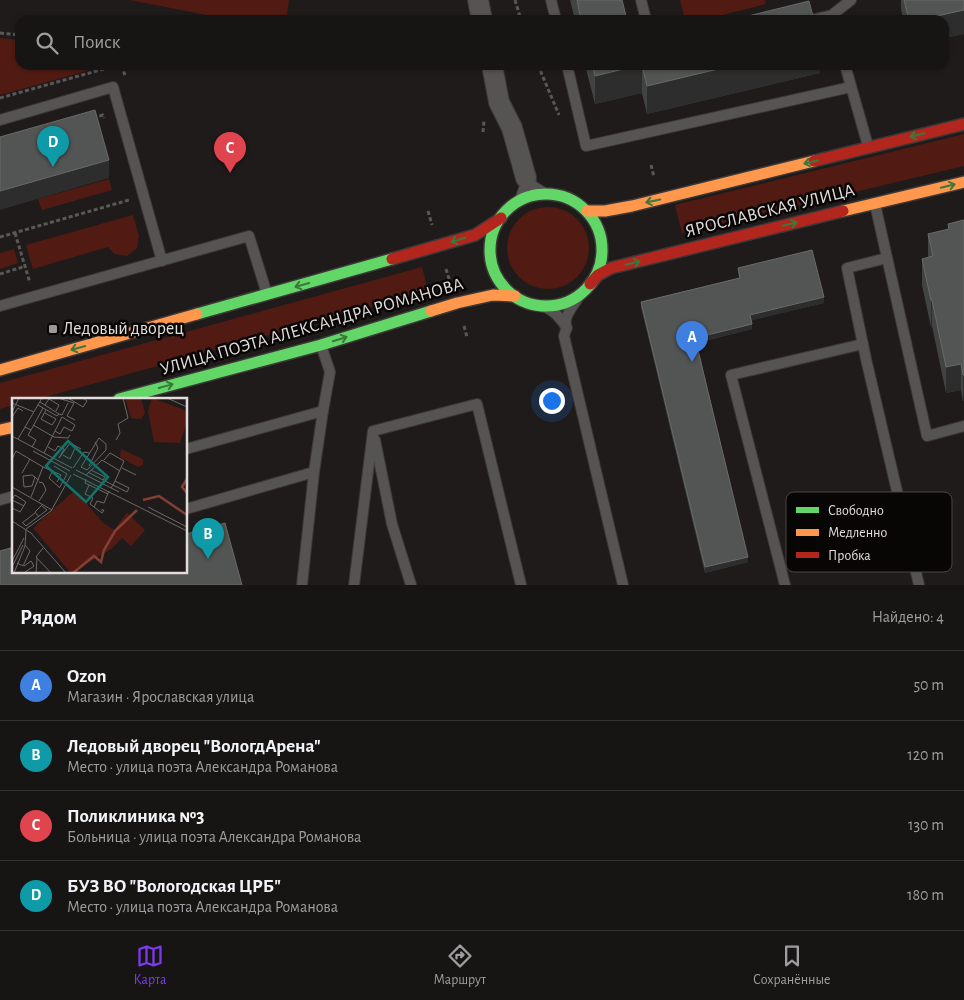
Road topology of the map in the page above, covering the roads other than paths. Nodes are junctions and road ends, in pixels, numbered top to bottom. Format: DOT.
graph roads {
  1 [pos="478,0"];
  2 [pos="551,0"];
  3 [pos="641,0"];
  4 [pos="851,0"];
  5 [pos="481,15"];
  6 [pos="555,15"];
  7 [pos="645,15"];
  8 [pos="835,15"];
  9 [pos="493,70"];
  10 [pos="568,70"];
  11 [pos="846,70"];
  12 [pos="851,87"];
  13 [pos="0,120"];
  14 [pos="964,124"];
  15 [pos="868,147"];
  16 [pos="526,178"];
  17 [pos="964,182"];
  18 [pos="546,194"];
  19 [pos="520,200"];
  20 [pos="875,203"];
  21 [pos="587,211"];
  22 [pos="501,218"];
  23 [pos="887,258"];
  24 [pos="162,261"];
  25 [pos="590,284"];
  26 [pos="581,293"];
  27 [pos="268,295"];
  28 [pos="515,296"];
  29 [pos="538,305"];
  30 [pos="0,306"];
  31 [pos="567,328"];
  32 [pos="321,344"];
  33 [pos="863,344"];
  34 [pos="0,370"];
  35 [pos="123,398"];
  36 [pos="323,412"];
  37 [pos="964,426"];
  38 [pos="373,430"];
  39 [pos="188,448"];
  40 [pos="314,472"];
  41 [pos="897,492"];
  42 [pos="188,508"];
  43 [pos="916,572"];
  44 [pos="302,585"];
  45 [pos="354,585"];
  46 [pos="410,585"];
  47 [pos="521,585"];
  48 [pos="623,585"];
  49 [pos="785,585"];
  50 [pos="919,585"];
  1 -- 5 [label="street"];
  2 -- 6 [label="lane"];
  3 -- 7 [label="lane"];
  4 -- 8 [label="lane"];
  9 -- 16 [label="street"];
  10 -- 12 [label="lane"];
  11 -- 12 [label="lane"];
  12 -- 15 [label="lane"];
  13 -- 24 [label="lane"];
  14 -- 15 [label="main road, one-way"];
  15 -- 21 [label="main road, one-way"];
  16 -- 18 [label="lane"];
  16 -- 19 [label="lane"];
  20 -- 17 [label="main road, ЯРОСЛАВСКАЯ УЛИЦА, one-way"];
  18 -- 19 [label="main road"];
  18 -- 21 [label="main road"];
  19 -- 22 [label="main road"];
  20 -- 23 [label="lane"];
  25 -- 20 [label="main road, ЯРОСЛАВСКАЯ УЛИЦА, one-way"];
  21 -- 25 [label="main road"];
  22 -- 27 [label="main road, one-way"];
  22 -- 28 [label="main road"];
  23 -- 33 [label="lane"];
  23 -- 37 [label="lane"];
  24 -- 27 [label="lane"];
  24 -- 30 [label="lane"];
  25 -- 26 [label="main road"];
  26 -- 29 [label="main road"];
  26 -- 31 [label="lane"];
  27 -- 34 [label="main road, one-way"];
  28 -- 29 [label="main road"];
  32 -- 28 [label="main road, УЛИЦА ПОЭТА АЛЕКСАНДРА РОМАНОВА, one-way"];
  29 -- 31 [label="lane"];
  31 -- 48 [label="lane"];
  35 -- 32 [label="main road, УЛИЦА ПОЭТА АЛЕКСАНДРА РОМАНОВА, one-way"];
  32 -- 36 [label="lane"];
  33 -- 41 [label="lane"];
  33 -- 49 [label="lane"];
  36 -- 39 [label="lane"];
  36 -- 40 [label="lane"];
  38 -- 45 [label="lane"];
  38 -- 46 [label="lane"];
  38 -- 47 [label="lane"];
  40 -- 42 [label="lane"];
  40 -- 44 [label="lane"];
  43 -- 50 [label="lane"];
}
